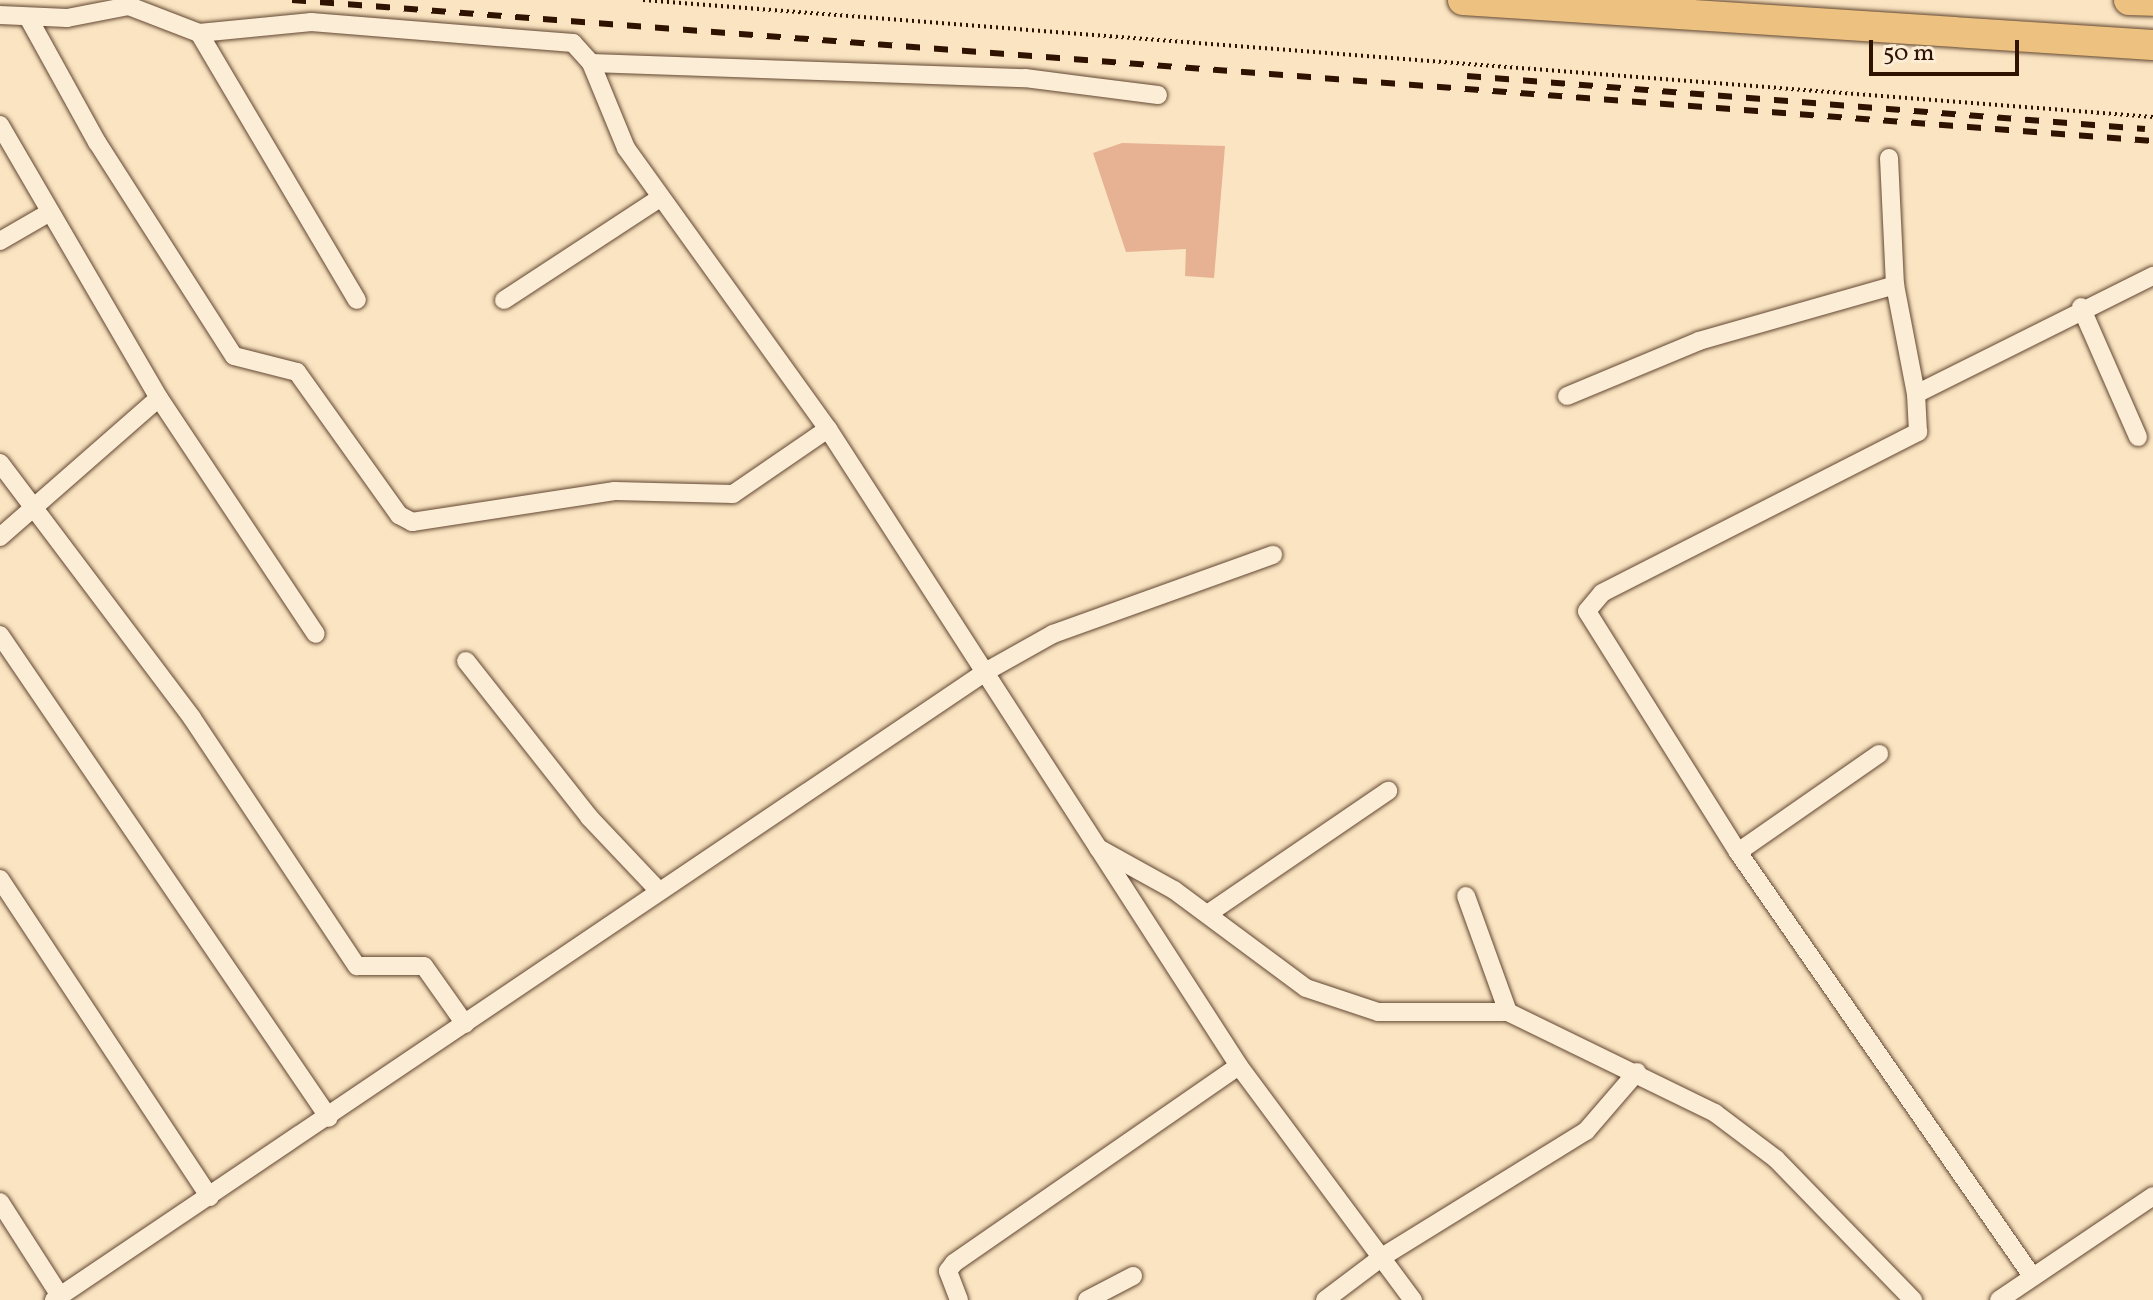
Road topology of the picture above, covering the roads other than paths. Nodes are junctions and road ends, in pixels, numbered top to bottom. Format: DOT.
graph roads {
  1 [pos="1463,0"];
  2 [pos="2129,0"];
  3 [pos="2153,1"];
  4 [pos="0,15"];
  5 [pos="29,19"];
  6 [pos="199,33"];
  7 [pos="2153,45"];
  8 [pos="591,63"];
  9 [pos="1158,95"];
  10 [pos="0,125"];
  11 [pos="1889,158"];
  12 [pos="660,198"];
  13 [pos="50,212"];
  14 [pos="0,241"];
  15 [pos="2153,276"];
  16 [pos="1895,285"];
  17 [pos="357,300"];
  18 [pos="504,300"];
  19 [pos="2081,307"];
  20 [pos="1916,394"];
  21 [pos="1567,396"];
  22 [pos="159,398"];
  23 [pos="828,429"];
  24 [pos="2138,437"];
  25 [pos="0,463"];
  26 [pos="33,508"];
  27 [pos="0,537"];
  28 [pos="1273,555"];
  29 [pos="316,634"];
  30 [pos="0,635"];
  31 [pos="466,661"];
  32 [pos="987,671"];
  33 [pos="1879,754"];
  34 [pos="1388,791"];
  35 [pos="1096,847"];
  36 [pos="1738,852"];
  37 [pos="0,879"];
  38 [pos="659,891"];
  39 [pos="1466,896"];
  40 [pos="1209,913"];
  41 [pos="1508,1012"];
  42 [pos="465,1024"];
  43 [pos="1239,1066"];
  44 [pos="1637,1072"];
  45 [pos="329,1118"];
  46 [pos="2153,1196"];
  47 [pos="210,1197"];
  48 [pos="0,1202"];
  49 [pos="1382,1257"];
  50 [pos="1133,1276"];
  51 [pos="2032,1276"];
  52 [pos="57,1298"];
  53 [pos="959,1300"];
  54 [pos="1087,1300"];
  55 [pos="1325,1300"];
  56 [pos="1413,1300"];
  57 [pos="1913,1300"];
  58 [pos="1999,1300"];
  1 -- 7 [label="highway"];
  2 -- 3 [label="highway"];
  4 -- 5 [label="street"];
  5 -- 6 [label="street"];
  5 -- 23 [label="street"];
  6 -- 8 [label="street"];
  6 -- 17 [label="street"];
  8 -- 9 [label="street"];
  8 -- 12 [label="street"];
  10 -- 13 [label="street"];
  11 -- 16 [label="street"];
  12 -- 18 [label="street"];
  12 -- 23 [label="street"];
  13 -- 14 [label="street"];
  13 -- 22 [label="street"];
  15 -- 19 [label="street"];
  16 -- 20 [label="street"];
  16 -- 21 [label="street"];
  19 -- 20 [label="street"];
  19 -- 24 [label="street"];
  20 -- 36 [label="street"];
  22 -- 26 [label="street"];
  22 -- 29 [label="street"];
  23 -- 32 [label="street"];
  25 -- 26 [label="street"];
  26 -- 27 [label="street"];
  26 -- 42 [label="street"];
  28 -- 32 [label="street"];
  30 -- 45 [label="street"];
  31 -- 38 [label="street"];
  32 -- 35 [label="street"];
  32 -- 38 [label="street"];
  33 -- 36 [label="street"];
  34 -- 40 [label="street"];
  35 -- 40 [label="street"];
  35 -- 43 [label="street"];
  36 -- 51 [label="street"];
  37 -- 47 [label="street"];
  38 -- 42 [label="street"];
  39 -- 41 [label="street"];
  40 -- 41 [label="street"];
  41 -- 44 [label="street"];
  42 -- 45 [label="street"];
  43 -- 49 [label="street"];
  43 -- 53 [label="street"];
  44 -- 49 [label="street"];
  44 -- 57 [label="street"];
  45 -- 47 [label="street"];
  46 -- 51 [label="street"];
  47 -- 52 [label="street"];
  48 -- 52 [label="street"];
  49 -- 55 [label="street"];
  49 -- 56 [label="street"];
  50 -- 54 [label="street"];
  51 -- 58 [label="street"];
}
